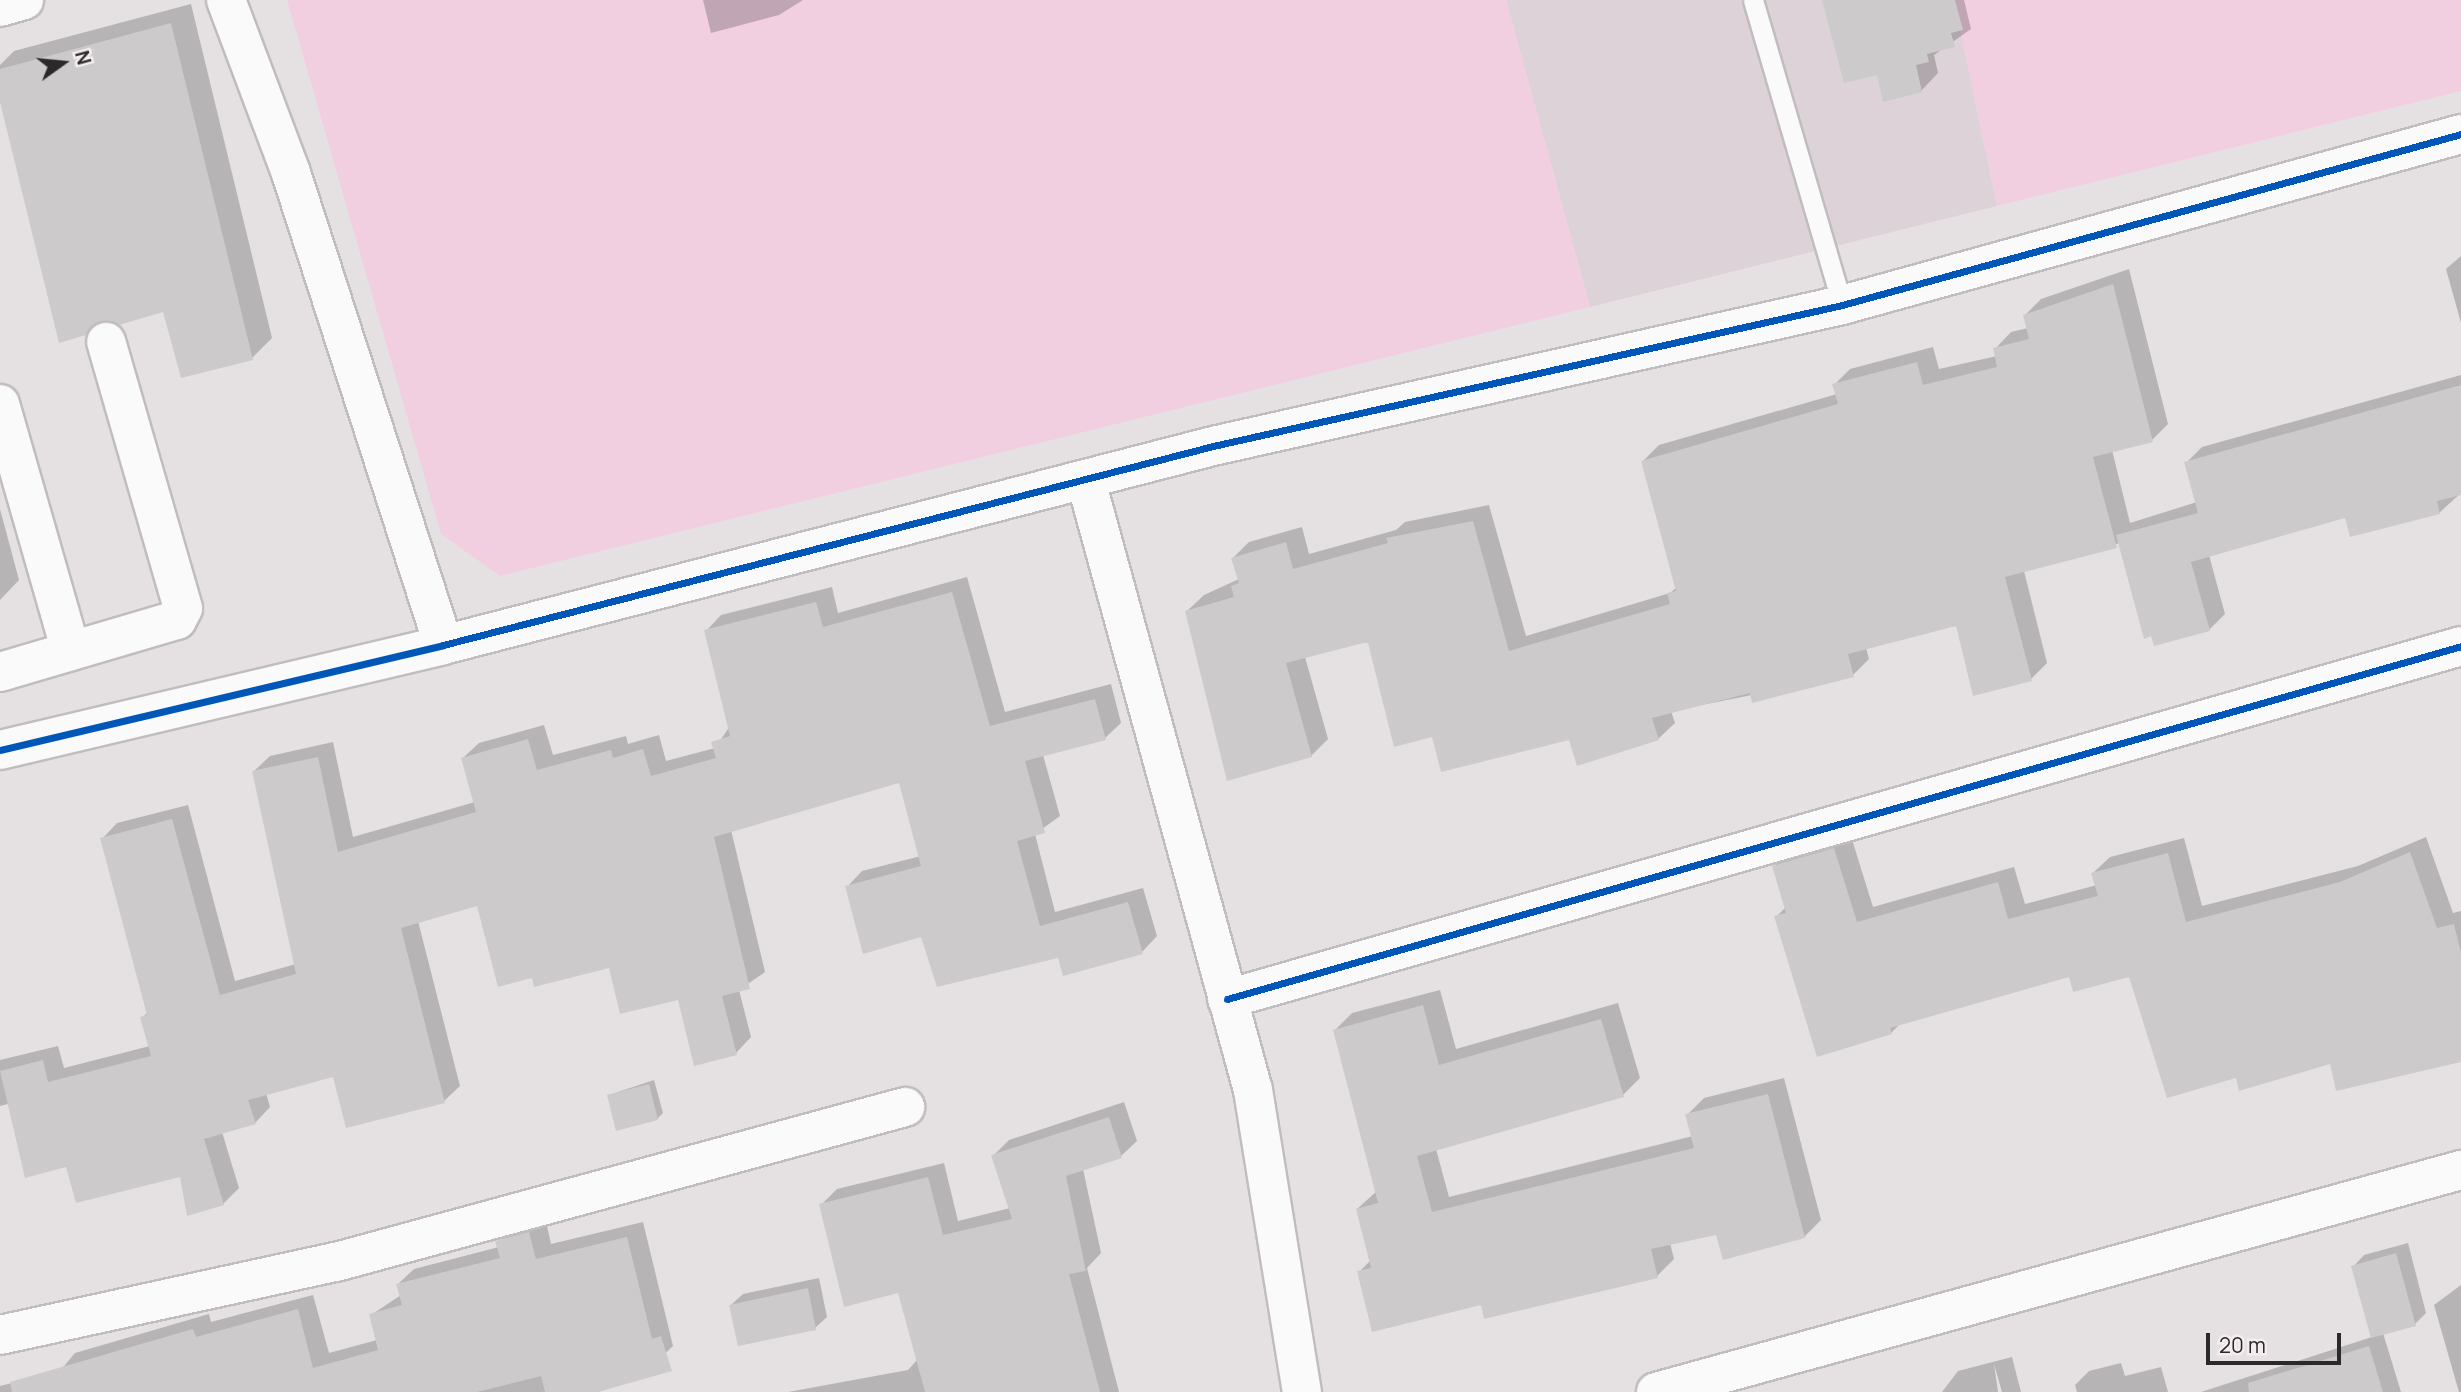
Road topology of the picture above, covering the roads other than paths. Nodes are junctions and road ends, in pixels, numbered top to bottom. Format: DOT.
graph roads {
  1 [pos="24,0"];
  2 [pos="226,0"];
  3 [pos="1753,0"];
  4 [pos="0,7"];
  5 [pos="2461,134"];
  6 [pos="1842,306"];
  7 [pos="106,342"];
  8 [pos="0,404"];
  9 [pos="1086,481"];
  10 [pos="443,645"];
  11 [pos="2461,646"];
  12 [pos="71,651"];
  13 [pos="0,672"];
  14 [pos="0,750"];
  15 [pos="1227,999"];
  16 [pos="905,1107"];
  17 [pos="2461,1170"];
  18 [pos="0,1335"];
  19 [pos="1302,1392"];
  20 [pos="1656,1392"];
  1 -- 4 [label="street"];
  2 -- 10 [label="street"];
  3 -- 6 [label="lane"];
  5 -- 6 [label="street"];
  6 -- 9 [label="street"];
  7 -- 12 [label="street"];
  8 -- 12 [label="street"];
  9 -- 10 [label="street"];
  9 -- 15 [label="street"];
  10 -- 14 [label="street"];
  11 -- 15 [label="street"];
  12 -- 13 [label="street"];
  15 -- 19 [label="street"];
  16 -- 18 [label="street"];
  17 -- 20 [label="street"];
}
